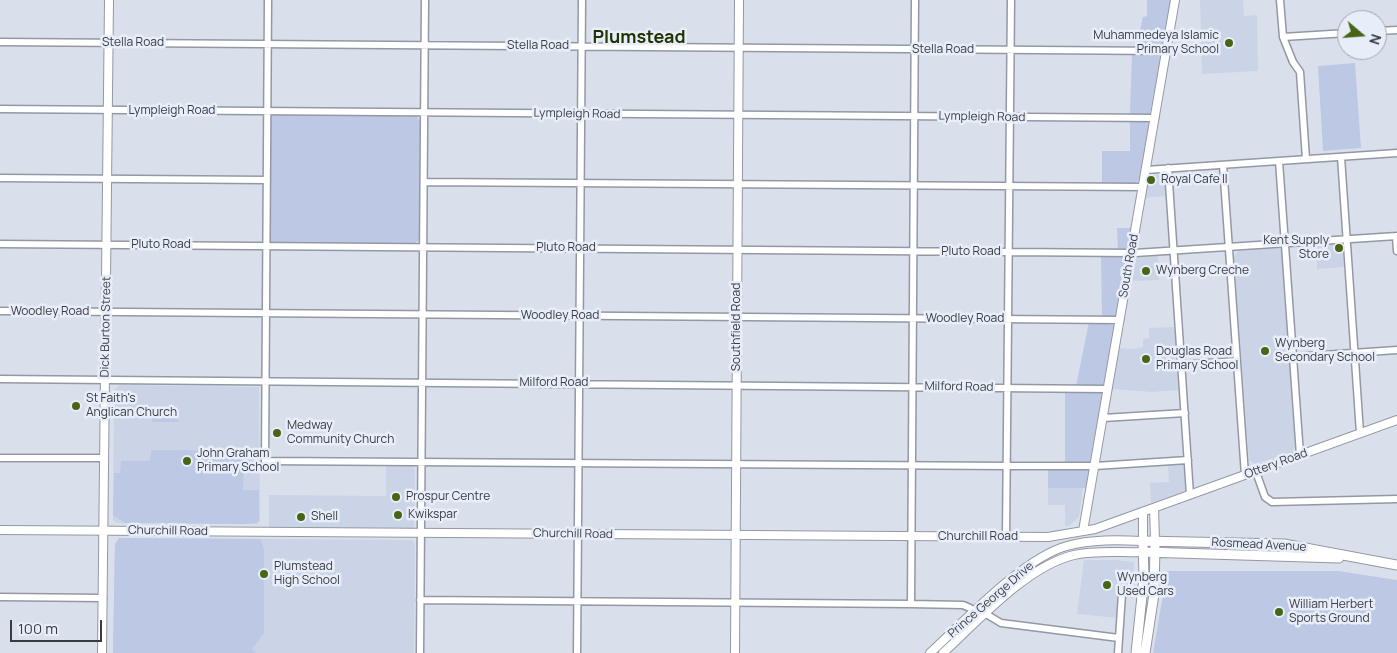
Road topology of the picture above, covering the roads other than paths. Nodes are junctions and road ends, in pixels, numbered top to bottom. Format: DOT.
graph roads {
  1 [pos="109,0"];
  2 [pos="268,0"];
  3 [pos="425,0"];
  4 [pos="582,0"];
  5 [pos="739,0"];
  6 [pos="915,0"];
  7 [pos="1011,0"];
  8 [pos="1175,0"];
  9 [pos="1280,0"];
  10 [pos="1337,34"];
  11 [pos="1283,37"];
  12 [pos="0,42"];
  13 [pos="108,43"];
  14 [pos="268,44"];
  15 [pos="424,46"];
  16 [pos="581,46"];
  17 [pos="739,48"];
  18 [pos="915,49"];
  19 [pos="1011,50"];
  20 [pos="1166,51"];
  21 [pos="0,109"];
  22 [pos="108,110"];
  23 [pos="267,111"];
  24 [pos="424,112"];
  25 [pos="581,114"];
  26 [pos="739,115"];
  27 [pos="914,116"];
  28 [pos="1010,117"];
  29 [pos="1155,118"];
  30 [pos="1397,153"];
  31 [pos="1341,157"];
  32 [pos="1306,159"];
  33 [pos="1279,161"];
  34 [pos="1223,164"];
  35 [pos="1168,168"];
  36 [pos="1146,170"];
  37 [pos="0,178"];
  38 [pos="107,179"];
  39 [pos="267,180"];
  40 [pos="424,182"];
  41 [pos="580,183"];
  42 [pos="738,184"];
  43 [pos="914,186"];
  44 [pos="1010,186"];
  45 [pos="1143,187"];
  46 [pos="1396,236"];
  47 [pos="1346,239"];
  48 [pos="1285,243"];
  49 [pos="0,244"];
  50 [pos="107,245"];
  51 [pos="266,246"];
  52 [pos="423,247"];
  53 [pos="1229,247"];
  54 [pos="580,248"];
  55 [pos="738,250"];
  56 [pos="1174,251"];
  57 [pos="1397,251"];
  58 [pos="913,252"];
  59 [pos="1009,252"];
  60 [pos="1132,253"];
  61 [pos="0,311"];
  62 [pos="106,312"];
  63 [pos="266,313"];
  64 [pos="423,315"];
  65 [pos="579,316"];
  66 [pos="737,317"];
  67 [pos="913,319"];
  68 [pos="1009,319"];
  69 [pos="1120,320"];
  70 [pos="1397,350"];
  71 [pos="1354,353"];
  72 [pos="1293,357"];
  73 [pos="1237,361"];
  74 [pos="1182,364"];
  75 [pos="1165,366"];
  76 [pos="0,379"];
  77 [pos="105,380"];
  78 [pos="265,381"];
  79 [pos="422,383"];
  80 [pos="579,384"];
  81 [pos="736,385"];
  82 [pos="912,386"];
  83 [pos="1008,387"];
  84 [pos="1108,389"];
  85 [pos="1185,413"];
  86 [pos="1103,418"];
  87 [pos="1397,420"];
  88 [pos="1360,433"];
  89 [pos="1300,455"];
  90 [pos="0,458"];
  91 [pos="104,458"];
  92 [pos="1188,460"];
  93 [pos="422,461"];
  94 [pos="578,463"];
  95 [pos="736,464"];
  96 [pos="912,466"];
  97 [pos="1008,466"];
  98 [pos="1095,466"];
  99 [pos="1256,472"];
  100 [pos="1245,475"];
  101 [pos="1190,495"];
  102 [pos="1397,499"];
  103 [pos="1154,508"];
  104 [pos="1143,512"];
  105 [pos="0,530"];
  106 [pos="104,530"];
  107 [pos="1083,531"];
  108 [pos="421,533"];
  109 [pos="578,534"];
  110 [pos="735,536"];
  111 [pos="912,536"];
  112 [pos="1006,537"];
  113 [pos="1143,541"];
  114 [pos="1155,541"];
  115 [pos="1144,552"];
  116 [pos="1155,552"];
  117 [pos="1362,559"];
  118 [pos="1397,565"];
  119 [pos="1122,594"];
  120 [pos="0,597"];
  121 [pos="103,598"];
  122 [pos="420,600"];
  123 [pos="577,601"];
  124 [pos="736,603"];
  125 [pos="911,604"];
  126 [pos="970,608"];
  127 [pos="986,614"];
  128 [pos="1119,638"];
  129 [pos="102,653"];
  130 [pos="420,653"];
  131 [pos="576,653"];
  132 [pos="735,653"];
  133 [pos="930,653"];
  134 [pos="942,653"];
  135 [pos="1118,653"];
  136 [pos="1136,653"];
  137 [pos="1145,653"];
  1 -- 13 [label="street, Dick Burton Street"];
  2 -- 14 [label="street"];
  3 -- 15 [label="street"];
  4 -- 16 [label="street"];
  5 -- 17 [label="street, Southfield Road"];
  6 -- 18 [label="street"];
  7 -- 19 [label="street"];
  8 -- 20 [label="street, South Road"];
  9 -- 11 [label="street"];
  10 -- 11 [label="street"];
  11 -- 32 [label="street"];
  12 -- 13 [label="street, Stella Road"];
  13 -- 14 [label="street, Stella Road"];
  13 -- 22 [label="street, Dick Burton Street"];
  14 -- 15 [label="street, Stella Road"];
  14 -- 23 [label="street"];
  15 -- 16 [label="street, Stella Road"];
  15 -- 24 [label="street"];
  16 -- 17 [label="street, Stella Road"];
  16 -- 25 [label="street"];
  17 -- 18 [label="street, Stella Road"];
  17 -- 26 [label="street, Southfield Road"];
  18 -- 19 [label="street, Stella Road"];
  18 -- 27 [label="street"];
  19 -- 20 [label="street, Stella Road"];
  19 -- 28 [label="street"];
  20 -- 29 [label="street, South Road"];
  21 -- 22 [label="street, Lympleigh Road"];
  22 -- 23 [label="street, Lympleigh Road"];
  22 -- 38 [label="street, Dick Burton Street"];
  23 -- 24 [label="street, Lympleigh Road"];
  23 -- 39 [label="street"];
  24 -- 25 [label="street, Lympleigh Road"];
  24 -- 40 [label="street"];
  25 -- 26 [label="street, Lympleigh Road"];
  25 -- 41 [label="street"];
  26 -- 27 [label="street, Lympleigh Road"];
  26 -- 42 [label="street, Southfield Road"];
  27 -- 28 [label="street, Lympleigh Road"];
  27 -- 43 [label="street"];
  28 -- 29 [label="street, Lympleigh Road"];
  28 -- 44 [label="street"];
  29 -- 36 [label="street, South Road"];
  30 -- 31 [label="street"];
  31 -- 32 [label="street"];
  31 -- 47 [label="street"];
  32 -- 33 [label="street"];
  33 -- 34 [label="street"];
  33 -- 48 [label="street"];
  34 -- 35 [label="street"];
  34 -- 53 [label="street"];
  35 -- 36 [label="street"];
  35 -- 56 [label="street"];
  36 -- 45 [label="street, South Road"];
  37 -- 38 [label="street"];
  38 -- 39 [label="street"];
  38 -- 50 [label="street, Dick Burton Street"];
  39 -- 51 [label="street"];
  40 -- 41 [label="street"];
  40 -- 52 [label="street"];
  41 -- 42 [label="street"];
  41 -- 54 [label="street"];
  42 -- 43 [label="street"];
  42 -- 55 [label="street, Southfield Road"];
  43 -- 44 [label="street"];
  43 -- 58 [label="street"];
  44 -- 45 [label="street"];
  44 -- 59 [label="street"];
  45 -- 60 [label="street, South Road"];
  46 -- 47 [label="street, Pluto Road"];
  46 -- 57 [label="street"];
  47 -- 48 [label="street, Pluto Road"];
  47 -- 71 [label="street"];
  48 -- 53 [label="street, Pluto Road"];
  48 -- 72 [label="street"];
  49 -- 50 [label="street, Pluto Road"];
  50 -- 51 [label="street, Pluto Road"];
  50 -- 62 [label="street, Dick Burton Street"];
  51 -- 52 [label="street, Pluto Road"];
  51 -- 63 [label="street"];
  52 -- 54 [label="street, Pluto Road"];
  52 -- 64 [label="street"];
  53 -- 56 [label="street, Pluto Road"];
  53 -- 73 [label="street"];
  54 -- 55 [label="street, Pluto Road"];
  54 -- 65 [label="street"];
  55 -- 58 [label="street, Pluto Road"];
  55 -- 66 [label="street, Southfield Road"];
  56 -- 60 [label="street, Pluto Road"];
  56 -- 74 [label="street"];
  58 -- 59 [label="street, Pluto Road"];
  58 -- 67 [label="street"];
  59 -- 60 [label="street, Pluto Road"];
  59 -- 68 [label="street"];
  60 -- 69 [label="street, South Road"];
  61 -- 62 [label="street, Woodley Road"];
  62 -- 63 [label="street, Woodley Road"];
  62 -- 77 [label="street, Dick Burton Street"];
  63 -- 64 [label="street, Woodley Road"];
  63 -- 78 [label="street"];
  64 -- 65 [label="street, Woodley Road"];
  64 -- 79 [label="street"];
  65 -- 66 [label="street, Woodley Road"];
  65 -- 80 [label="street"];
  66 -- 67 [label="street, Woodley Road"];
  66 -- 81 [label="street, Southfield Road"];
  67 -- 68 [label="street, Woodley Road"];
  67 -- 82 [label="street"];
  68 -- 69 [label="street, Woodley Road"];
  68 -- 83 [label="street"];
  69 -- 84 [label="street, South Road"];
  70 -- 71 [label="street"];
  71 -- 72 [label="street"];
  71 -- 88 [label="street"];
  72 -- 89 [label="street"];
  73 -- 74 [label="street"];
  73 -- 100 [label="street"];
  74 -- 75 [label="street"];
  74 -- 85 [label="street"];
  76 -- 77 [label="street, Milford Road"];
  77 -- 78 [label="street, Milford Road"];
  77 -- 91 [label="street, Dick Burton Street"];
  78 -- 79 [label="street, Milford Road"];
  78 -- 93 [label="street"];
  79 -- 80 [label="street, Milford Road"];
  79 -- 93 [label="street"];
  80 -- 81 [label="street, Milford Road"];
  80 -- 94 [label="street"];
  81 -- 82 [label="street, Milford Road"];
  81 -- 95 [label="street, Southfield Road"];
  82 -- 83 [label="street, Milford Road"];
  82 -- 96 [label="street"];
  83 -- 84 [label="street, Milford Road"];
  83 -- 97 [label="street"];
  84 -- 86 [label="street, South Road"];
  85 -- 86 [label="street"];
  85 -- 92 [label="street"];
  86 -- 98 [label="street, South Road"];
  87 -- 88 [label="street, Ottery Road"];
  88 -- 89 [label="street, Ottery Road"];
  89 -- 99 [label="street, Ottery Road"];
  90 -- 91 [label="street"];
  91 -- 106 [label="street, Dick Burton Street"];
  92 -- 98 [label="street"];
  92 -- 101 [label="street"];
  93 -- 94 [label="street"];
  93 -- 108 [label="street"];
  94 -- 95 [label="street"];
  94 -- 109 [label="street"];
  95 -- 96 [label="street"];
  95 -- 110 [label="street, Southfield Road"];
  96 -- 97 [label="street"];
  96 -- 111 [label="street"];
  97 -- 98 [label="street"];
  97 -- 112 [label="street"];
  98 -- 107 [label="street, South Road"];
  99 -- 100 [label="street, Ottery Road"];
  99 -- 102 [label="street"];
  100 -- 101 [label="street, Ottery Road"];
  101 -- 103 [label="street, Ottery Road"];
  103 -- 104 [label="street, Ottery Road"];
  103 -- 114 [label="street"];
  104 -- 107 [label="street, Churchill Road"];
  104 -- 113 [label="street"];
  105 -- 106 [label="street, Churchill Road"];
  106 -- 108 [label="street, Churchill Road"];
  106 -- 121 [label="street, Dick Burton Street"];
  107 -- 112 [label="street, Churchill Road"];
  108 -- 109 [label="street, Churchill Road"];
  108 -- 122 [label="street"];
  109 -- 110 [label="street, Churchill Road"];
  109 -- 123 [label="street"];
  110 -- 111 [label="street, Churchill Road"];
  110 -- 124 [label="street, Southfield Road"];
  111 -- 112 [label="street, Churchill Road"];
  111 -- 125 [label="street"];
  113 -- 114 [label="main road, Rosmead Avenue"];
  113 -- 115 [label="main road"];
  113 -- 133 [label="street, Prince George Drive"];
  114 -- 116 [label="main road"];
  114 -- 117 [label="main road, Rosmead Avenue"];
  115 -- 116 [label="main road, Rosmead Avenue"];
  115 -- 127 [label="street, Prince George Drive"];
  115 -- 136 [label="main road"];
  116 -- 117 [label="main road, Rosmead Avenue"];
  116 -- 137 [label="main road"];
  117 -- 118 [label="main road, Rosmead Avenue"];
  119 -- 128 [label="street"];
  120 -- 121 [label="street"];
  121 -- 129 [label="street, Dick Burton Street"];
  122 -- 123 [label="street"];
  122 -- 130 [label="street"];
  123 -- 124 [label="street"];
  123 -- 131 [label="street"];
  124 -- 125 [label="street"];
  124 -- 132 [label="street, Southfield Road"];
  125 -- 126 [label="street"];
  127 -- 128 [label="street"];
  127 -- 134 [label="street, Prince George Drive"];
  128 -- 135 [label="street"];
}
